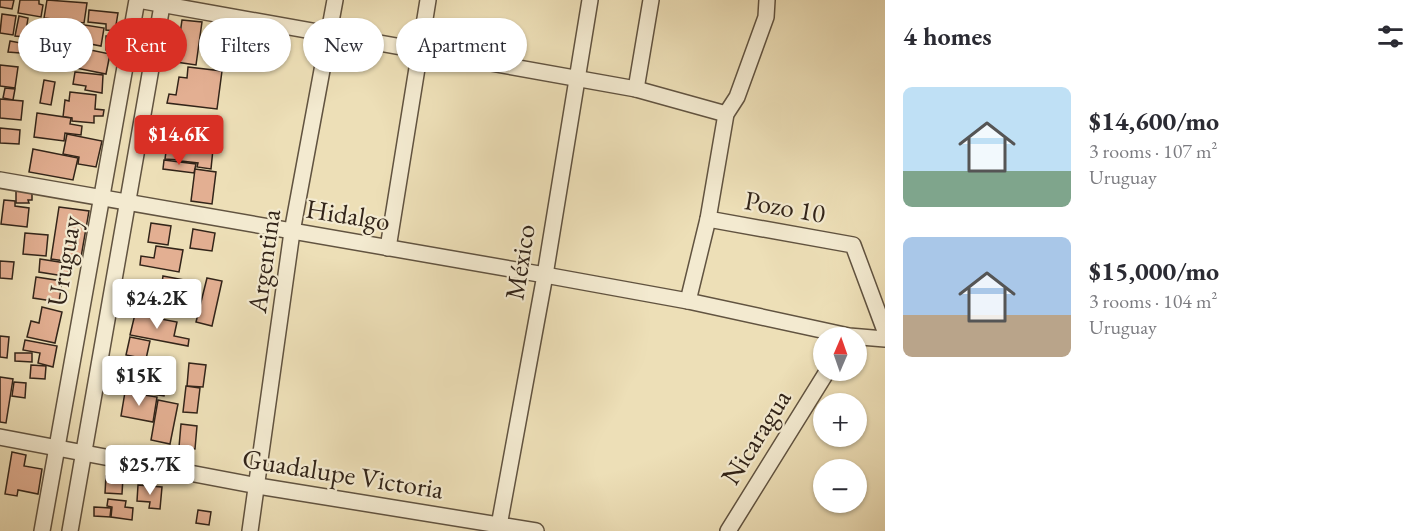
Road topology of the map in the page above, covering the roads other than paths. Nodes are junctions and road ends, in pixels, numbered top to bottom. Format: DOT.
graph roads {
  1 [pos="138,0"];
  2 [pos="335,0"];
  3 [pos="428,0"];
  4 [pos="590,0"];
  5 [pos="651,0"];
  6 [pos="767,0"];
  7 [pos="163,2"];
  8 [pos="331,18"];
  9 [pos="425,18"];
  10 [pos="303,30"];
  11 [pos="527,70"];
  12 [pos="321,72"];
  13 [pos="416,72"];
  14 [pos="575,79"];
  15 [pos="636,89"];
  16 [pos="726,114"];
  17 [pos="0,180"];
  18 [pos="101,199"];
  19 [pos="127,204"];
  20 [pos="708,219"];
  21 [pos="292,232"];
  22 [pos="388,248"];
  23 [pos="545,275"];
  24 [pos="688,301"];
  25 [pos="813,329"];
  26 [pos="885,331"];
  27 [pos="867,338"];
  28 [pos="885,339"];
  29 [pos="821,381"];
  30 [pos="0,437"];
  31 [pos="56,448"];
  32 [pos="83,452"];
  33 [pos="258,486"];
  34 [pos="499,528"];
  35 [pos="42,531"];
  36 [pos="70,531"];
  37 [pos="250,531"];
  38 [pos="536,531"];
  39 [pos="728,531"];
  1 -- 7 [label="street"];
  1 -- 18 [label="street, Uruguay"];
  2 -- 8 [label="street, Argentina"];
  3 -- 9 [label="street"];
  4 -- 14 [label="street, México"];
  5 -- 15 [label="street"];
  6 -- 16 [label="street"];
  7 -- 10 [label="street"];
  7 -- 19 [label="street, Uruguay"];
  11 -- 14 [label="street"];
  12 -- 21 [label="street, Argentina"];
  13 -- 22 [label="street"];
  14 -- 15 [label="street"];
  14 -- 23 [label="street, México"];
  15 -- 16 [label="street"];
  16 -- 20 [label="street"];
  17 -- 18 [label="street, Hidalgo"];
  18 -- 19 [label="street, Hidalgo"];
  18 -- 31 [label="street, Uruguay"];
  19 -- 21 [label="street, Hidalgo"];
  19 -- 32 [label="street, Uruguay"];
  20 -- 24 [label="street"];
  20 -- 26 [label="street, Pozo 10"];
  21 -- 22 [label="street, Hidalgo"];
  21 -- 33 [label="street, Argentina"];
  22 -- 23 [label="street, Hidalgo"];
  23 -- 24 [label="street, Hidalgo"];
  23 -- 34 [label="street, México"];
  24 -- 25 [label="street, Hidalgo"];
  27 -- 28 [label="street, Hidalgo"];
  29 -- 39 [label="street, Nicaragua"];
  30 -- 31 [label="street, Guadalupe Victoria"];
  31 -- 32 [label="street, Guadalupe Victoria"];
  31 -- 35 [label="street, Uruguay"];
  32 -- 33 [label="street, Guadalupe Victoria"];
  32 -- 36 [label="street, Uruguay"];
  33 -- 34 [label="street, Guadalupe Victoria"];
  33 -- 37 [label="street, Argentina"];
  34 -- 38 [label="street, Guadalupe Victoria"];
}
